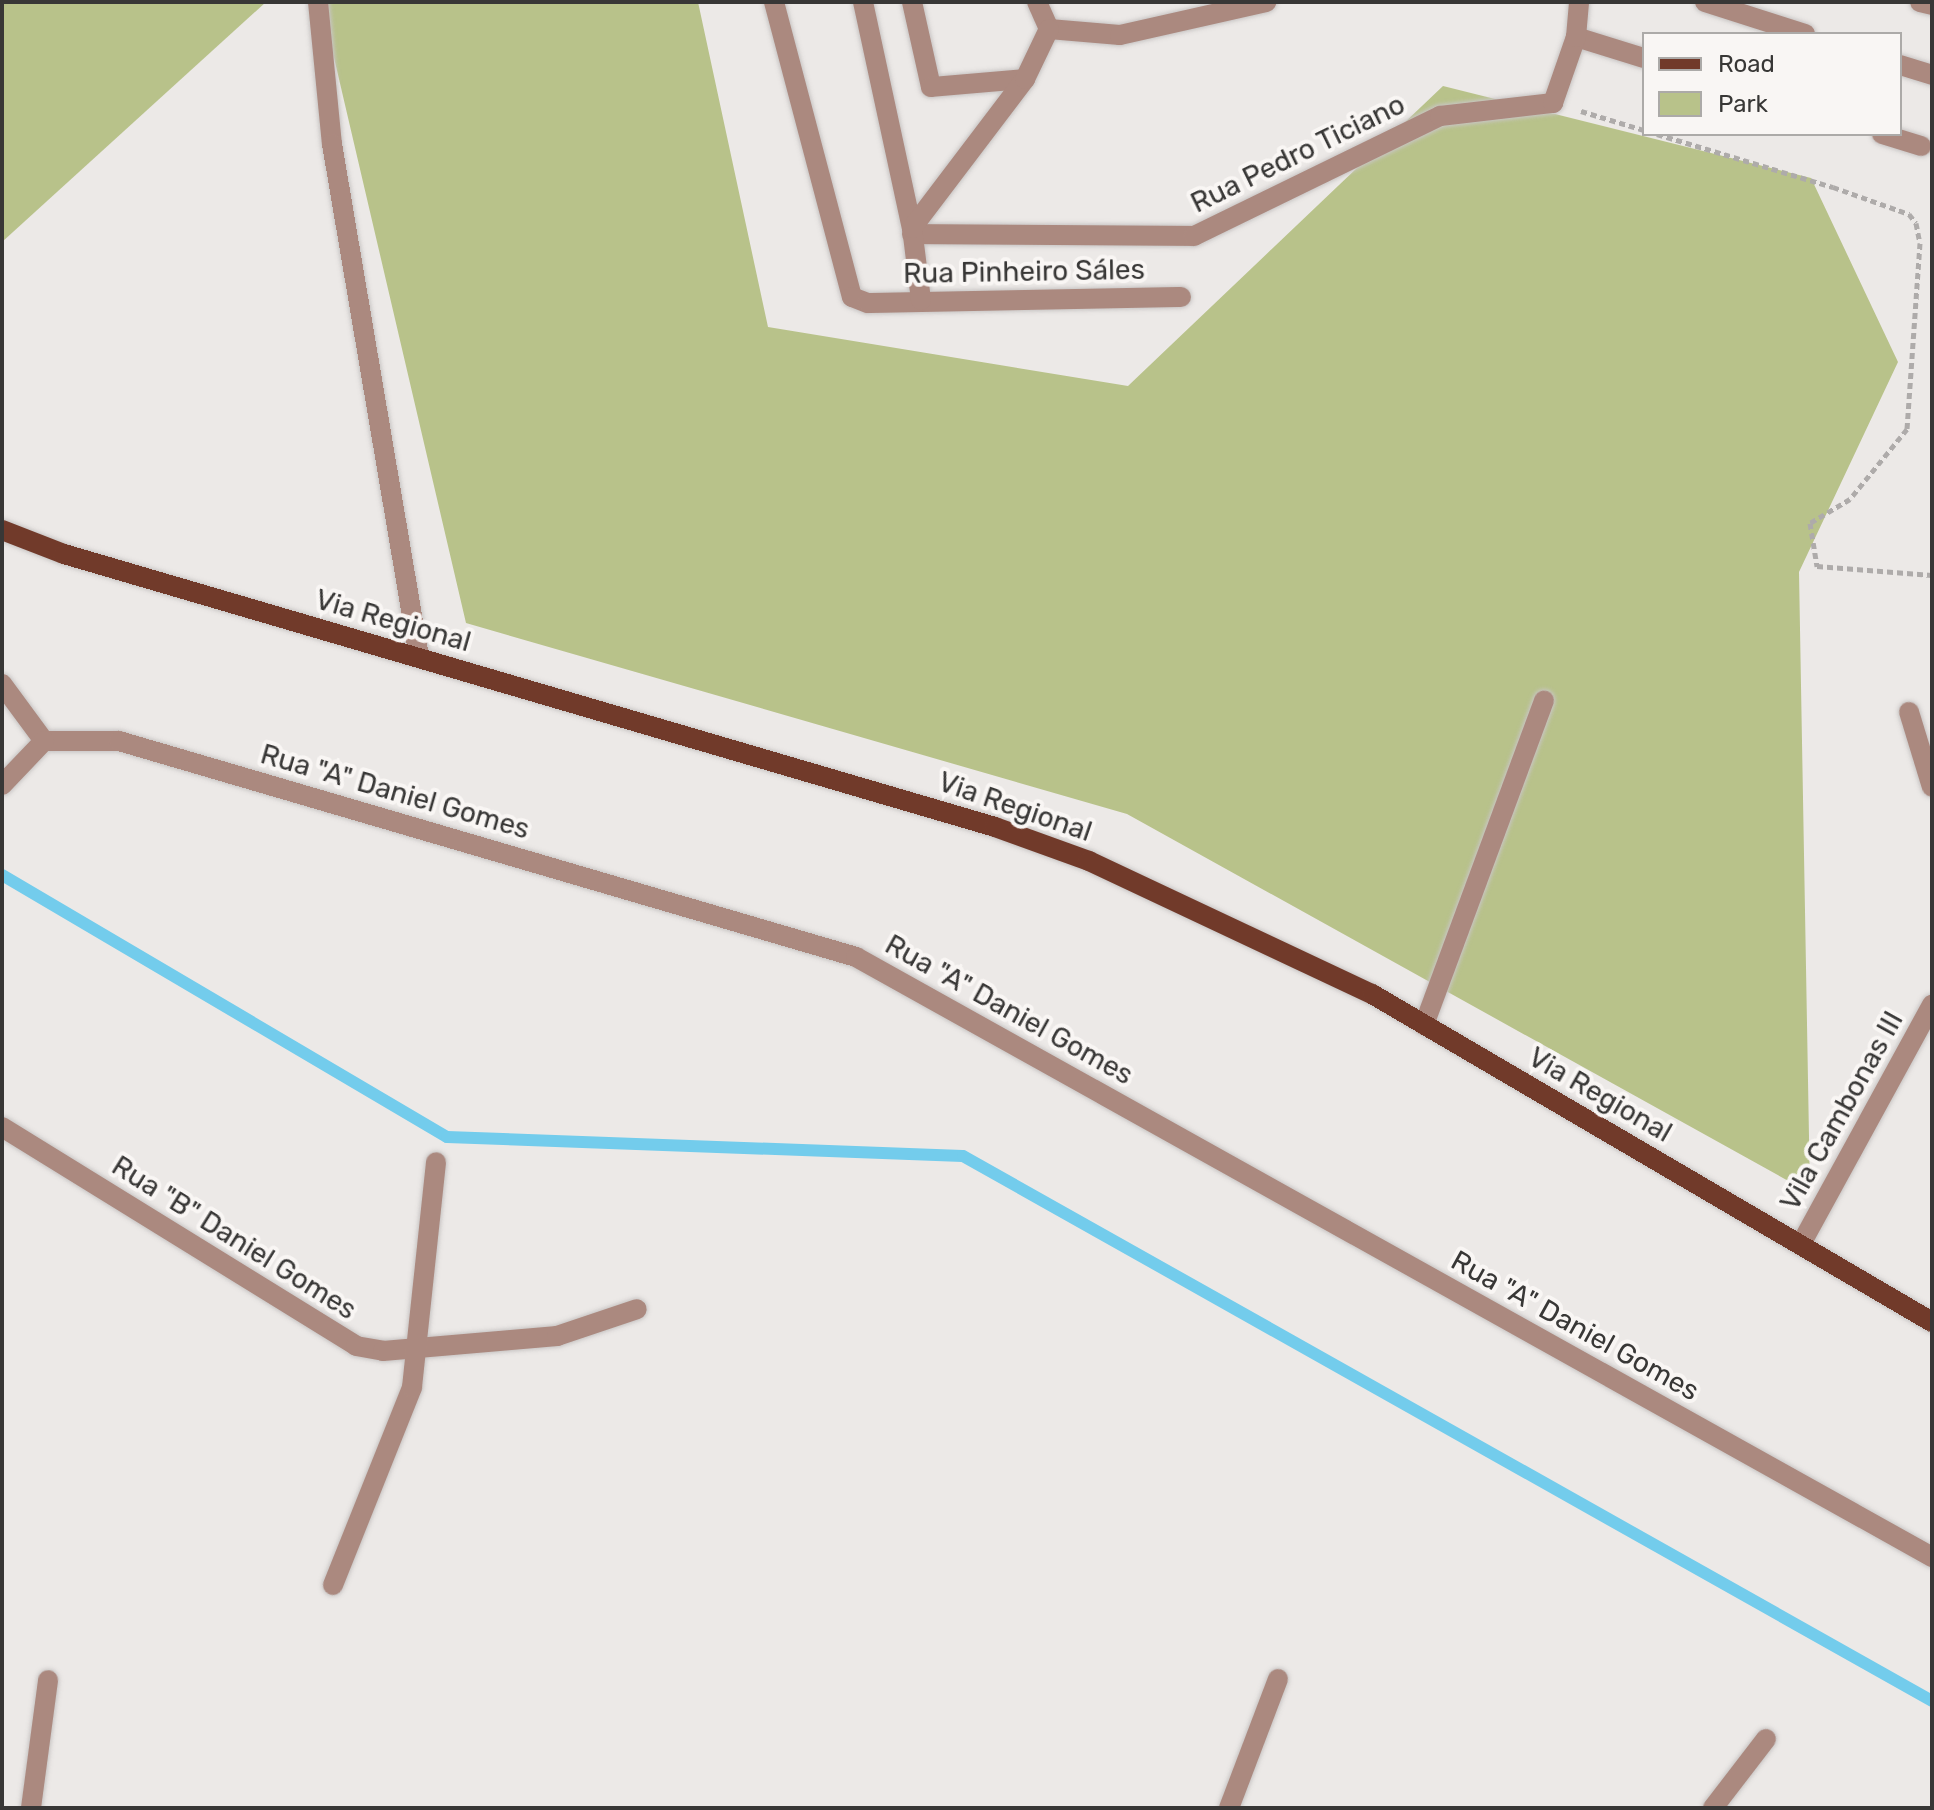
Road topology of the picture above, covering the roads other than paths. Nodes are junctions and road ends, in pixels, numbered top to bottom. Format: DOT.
graph roads {
  1 [pos="318,2"];
  2 [pos="774,2"];
  3 [pos="863,2"];
  4 [pos="912,2"];
  5 [pos="1037,2"];
  6 [pos="1266,2"];
  7 [pos="1579,2"];
  8 [pos="1705,2"];
  9 [pos="1920,2"];
  10 [pos="1932,5"];
  11 [pos="1049,29"];
  12 [pos="1799,32"];
  13 [pos="1576,37"];
  14 [pos="1642,57"];
  15 [pos="1902,66"];
  16 [pos="1932,75"];
  17 [pos="1025,79"];
  18 [pos="1888,136"];
  19 [pos="1921,146"];
  20 [pos="912,231"];
  21 [pos="1181,297"];
  22 [pos="921,300"];
  23 [pos="2,530"];
  24 [pos="419,657"];
  25 [pos="2,684"];
  26 [pos="1544,700"];
  27 [pos="1909,712"];
  28 [pos="44,741"];
  29 [pos="2,785"];
  30 [pos="1932,787"];
  31 [pos="1932,1005"];
  32 [pos="1424,1025"];
  33 [pos="2,1127"];
  34 [pos="436,1162"];
  35 [pos="1801,1244"];
  36 [pos="637,1309"];
  37 [pos="1932,1322"];
  38 [pos="418,1348"];
  39 [pos="1932,1557"];
  40 [pos="333,1585"];
  41 [pos="1278,1679"];
  42 [pos="48,1680"];
  43 [pos="1766,1739"];
  44 [pos="31,1808"];
  45 [pos="1229,1808"];
  46 [pos="1713,1808"];
  1 -- 24 [label="street"];
  2 -- 22 [label="street, Rua Pinheiro Sáles"];
  3 -- 20 [label="street"];
  4 -- 17 [label="street"];
  5 -- 11 [label="street"];
  6 -- 11 [label="street"];
  7 -- 13 [label="street"];
  8 -- 12 [label="street"];
  9 -- 10 [label="street"];
  11 -- 17 [label="street"];
  13 -- 14 [label="street"];
  13 -- 20 [label="street, Rua Pedro Ticiano"];
  15 -- 16 [label="street"];
  17 -- 20 [label="street"];
  18 -- 19 [label="street"];
  20 -- 22 [label="street"];
  21 -- 22 [label="street, Rua Pinheiro Sáles"];
  23 -- 24 [label="main road, Via Regional"];
  24 -- 32 [label="main road, Via Regional"];
  25 -- 28 [label="street"];
  26 -- 32 [label="street"];
  27 -- 30 [label="street"];
  28 -- 29 [label="street"];
  28 -- 39 [label="street, Rua \"A\" Daniel Gomes"];
  31 -- 35 [label="street, Vila Cambonas III"];
  32 -- 35 [label="main road, Via Regional"];
  33 -- 38 [label="street, Rua \"B\" Daniel Gomes"];
  34 -- 38 [label="street"];
  35 -- 37 [label="main road, Via Regional"];
  36 -- 38 [label="street, Rua \"B\" Daniel Gomes"];
  38 -- 40 [label="street"];
  41 -- 45 [label="street"];
  42 -- 44 [label="street"];
  43 -- 46 [label="street"];
}
